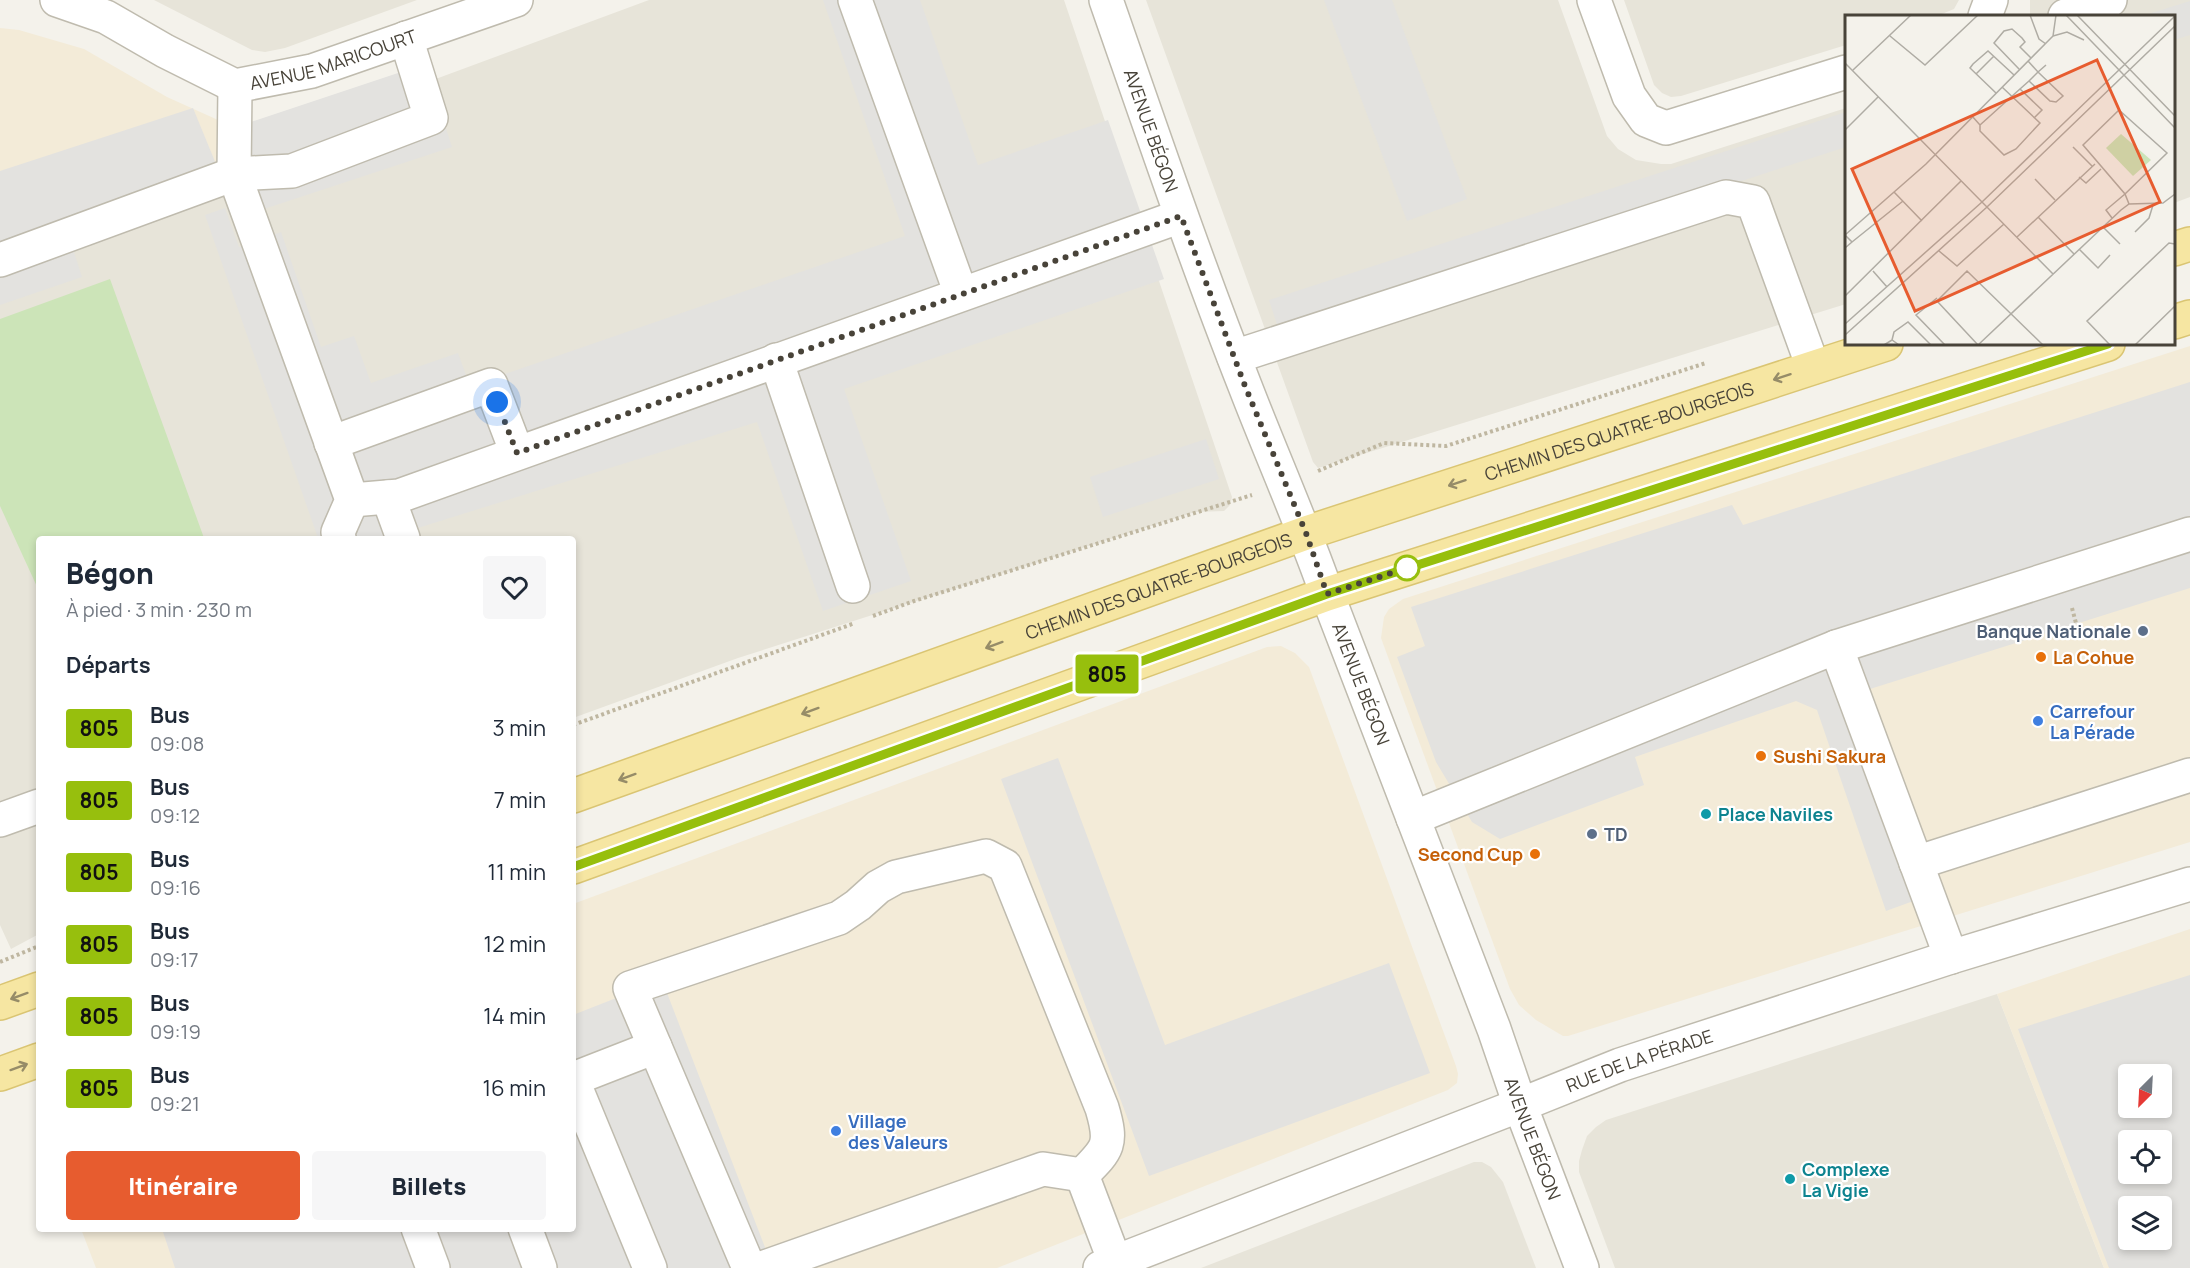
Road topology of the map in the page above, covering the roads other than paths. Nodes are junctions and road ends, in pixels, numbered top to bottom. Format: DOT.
graph roads {
  1 [pos="59,0"];
  2 [pos="855,0"];
  3 [pos="1106,0"];
  4 [pos="1594,0"];
  5 [pos="1991,0"];
  6 [pos="2110,0"];
  7 [pos="507,1"];
  8 [pos="1985,15"];
  9 [pos="2069,15"];
  10 [pos="406,38"];
  11 [pos="1845,72"];
  12 [pos="235,86"];
  13 [pos="234,174"];
  14 [pos="1181,216"];
  15 [pos="2190,244"];
  16 [pos="2175,249"];
  17 [pos="0,260"];
  18 [pos="961,294"];
  19 [pos="2190,317"];
  20 [pos="2175,322"];
  21 [pos="1883,345"];
  22 [pos="2105,345"];
  23 [pos="1234,357"];
  24 [pos="776,360"];
  25 [pos="1814,367"];
  26 [pos="331,443"];
  27 [pos="517,453"];
  28 [pos="388,496"];
  29 [pos="352,500"];
  30 [pos="1306,533"];
  31 [pos="2190,534"];
  32 [pos="339,536"];
  33 [pos="402,536"];
  34 [pos="853,586"];
  35 [pos="1327,594"];
  36 [pos="1836,647"];
  37 [pos="2190,775"];
  38 [pos="576,795"];
  39 [pos="36,807"];
  40 [pos="1413,818"];
  41 [pos="0,820"];
  42 [pos="1916,863"];
  43 [pos="576,866"];
  44 [pos="2190,884"];
  45 [pos="1951,957"];
  46 [pos="36,990"];
  47 [pos="0,1003"];
  48 [pos="655,1047"];
  49 [pos="36,1061"];
  50 [pos="0,1074"];
  51 [pos="576,1079"];
  52 [pos="576,1087"];
  53 [pos="1521,1105"];
  54 [pos="1082,1175"];
  55 [pos="420,1232"];
  56 [pos="526,1232"];
  57 [pos="1107,1265"];
  58 [pos="433,1268"];
  59 [pos="540,1268"];
  60 [pos="650,1268"];
  61 [pos="749,1268"];
  62 [pos="762,1268"];
  63 [pos="1582,1268"];
  1 -- 12 [label="street, AVENUE MARICOURT"];
  2 -- 18 [label="street"];
  3 -- 14 [label="street, AVENUE BÉGON"];
  4 -- 11 [label="street"];
  5 -- 8 [label="street"];
  6 -- 9 [label="street"];
  7 -- 10 [label="street, AVENUE MARICOURT"];
  10 -- 12 [label="street, AVENUE MARICOURT"];
  10 -- 13 [label="street"];
  12 -- 13 [label="street"];
  13 -- 17 [label="street"];
  13 -- 26 [label="street"];
  14 -- 18 [label="street"];
  14 -- 23 [label="street, AVENUE BÉGON"];
  15 -- 16 [label="main road"];
  18 -- 24 [label="street"];
  19 -- 20 [label="main road"];
  21 -- 25 [label="main road, CHEMIN DES QUATRE-BOURGEOIS"];
  22 -- 35 [label="main road"];
  23 -- 25 [label="street"];
  23 -- 30 [label="street, AVENUE BÉGON"];
  24 -- 27 [label="street"];
  24 -- 34 [label="street"];
  25 -- 30 [label="main road, CHEMIN DES QUATRE-BOURGEOIS, one-way"];
  26 -- 27 [label="street"];
  26 -- 29 [label="street"];
  27 -- 28 [label="street"];
  28 -- 29 [label="street"];
  28 -- 33 [label="street"];
  29 -- 32 [label="street"];
  30 -- 35 [label="street, AVENUE BÉGON"];
  30 -- 38 [label="main road, CHEMIN DES QUATRE-BOURGEOIS, one-way"];
  31 -- 36 [label="street"];
  35 -- 40 [label="street, AVENUE BÉGON"];
  35 -- 43 [label="main road"];
  36 -- 40 [label="street"];
  36 -- 42 [label="street"];
  37 -- 42 [label="street"];
  39 -- 41 [label="street"];
  40 -- 53 [label="street, AVENUE BÉGON"];
  42 -- 45 [label="street"];
  44 -- 45 [label="street, RUE DE LA PÉRADE"];
  45 -- 53 [label="street, RUE DE LA PÉRADE"];
  46 -- 47 [label="main road, one-way"];
  48 -- 51 [label="street"];
  48 -- 54 [label="street"];
  48 -- 61 [label="street"];
  50 -- 49 [label="main road, one-way"];
  52 -- 60 [label="street"];
  53 -- 57 [label="street, RUE DE LA PÉRADE"];
  53 -- 63 [label="street, AVENUE BÉGON"];
  54 -- 57 [label="street"];
  54 -- 62 [label="street"];
  55 -- 58 [label="street"];
  56 -- 59 [label="street"];
}
